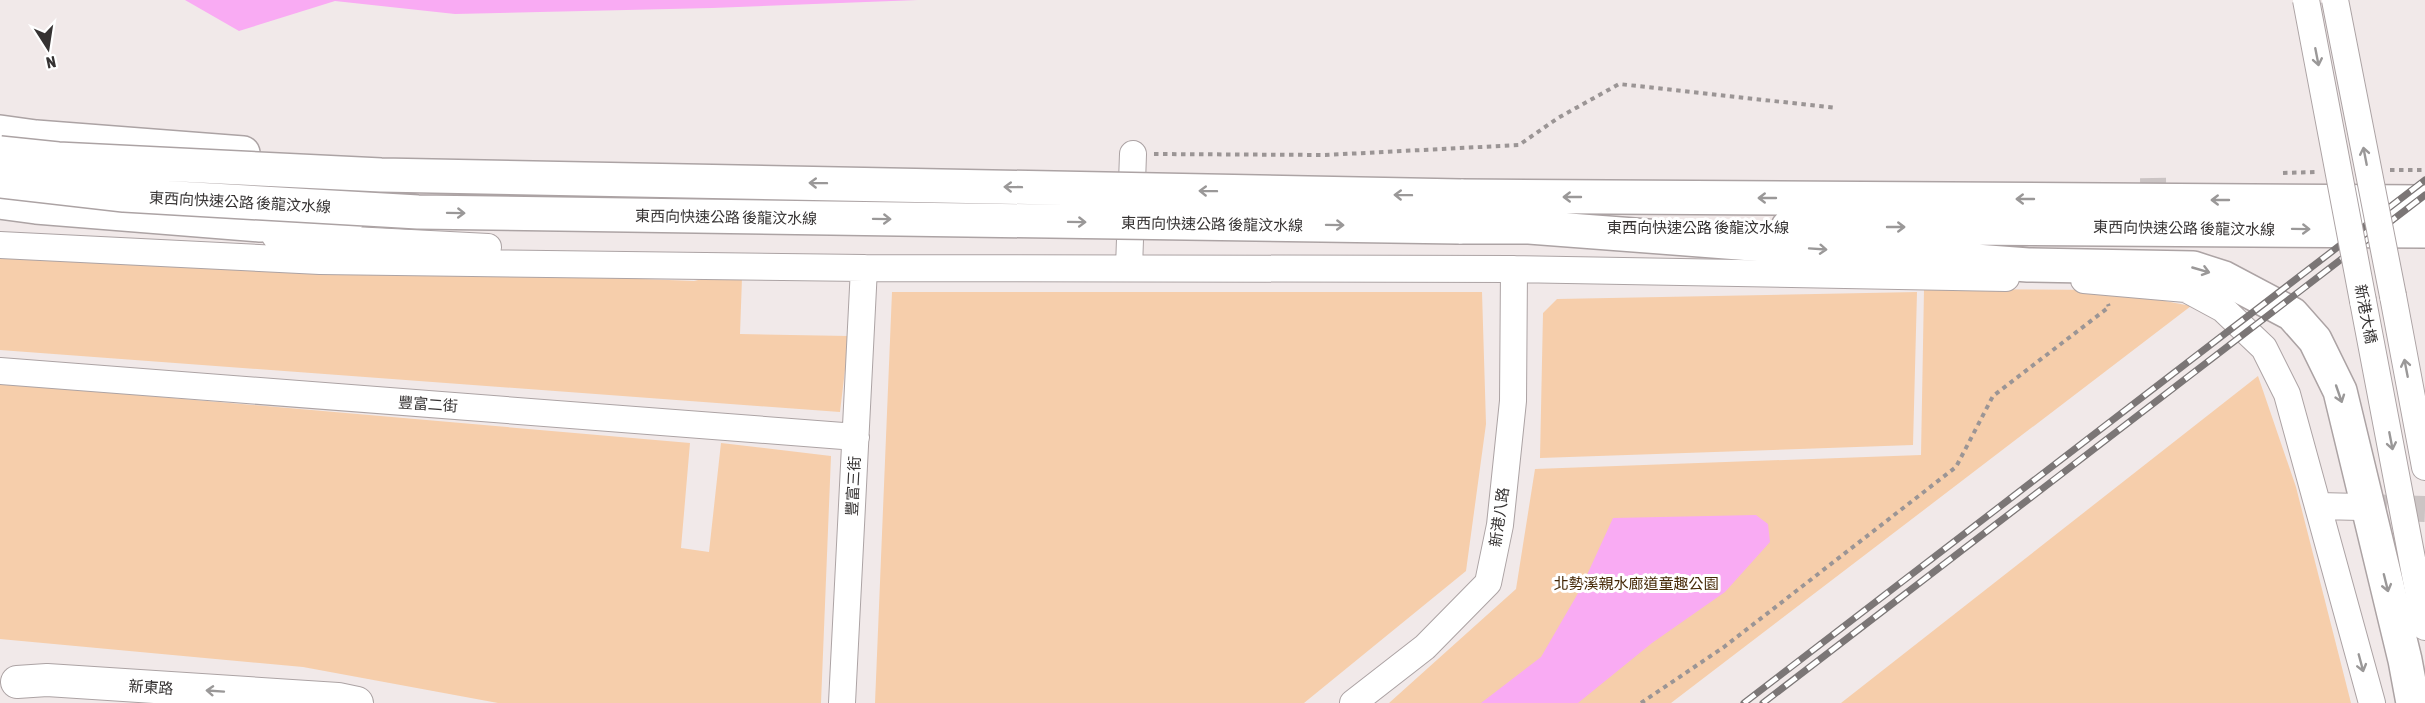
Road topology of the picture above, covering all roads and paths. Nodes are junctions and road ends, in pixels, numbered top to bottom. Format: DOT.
graph roads {
  1 [pos="2306,0"];
  2 [pos="2335,0"];
  3 [pos="1837,108"];
  4 [pos="0,132"];
  5 [pos="0,153"];
  6 [pos="1133,154"];
  7 [pos="381,175"];
  8 [pos="0,181"];
  9 [pos="0,202"];
  10 [pos="2425,202"];
  11 [pos="418,212"];
  12 [pos="1460,212"];
  13 [pos="0,214"];
  14 [pos="1529,227"];
  15 [pos="2425,231"];
  16 [pos="0,245"];
  17 [pos="773,267"];
  18 [pos="864,268"];
  19 [pos="1129,268"];
  20 [pos="1514,269"];
  21 [pos="2105,297"];
  22 [pos="0,371"];
  23 [pos="856,437"];
  24 [pos="2425,467"];
  25 [pos="2318,506"];
  26 [pos="2361,507"];
  27 [pos="2425,627"];
  28 [pos="8,681"];
  29 [pos="149,703"];
  30 [pos="357,703"];
  31 [pos="842,703"];
  32 [pos="1353,703"];
  33 [pos="1641,703"];
  34 [pos="2372,703"];
  35 [pos="2413,703"];
  1 -- 27 [label="street, 新港大橋, one-way, bridge"];
  24 -- 2 [label="street, 新港大橋, one-way, bridge"];
  3 -- 6 [label="path"];
  4 -- 7 [label="highway, bridge"];
  5 -- 7 [label="highway, 東西向快速公路 後龍汶水線, bridge"];
  6 -- 19 [label="street"];
  12 -- 7 [label="highway, 東西向快速公路 後龍汶水線, one-way, bridge"];
  8 -- 11 [label="highway, 東西向快速公路 後龍汶水線, bridge"];
  9 -- 11 [label="highway, bridge"];
  10 -- 12 [label="highway, 東西向快速公路 後龍汶水線, one-way"];
  11 -- 12 [label="highway, 東西向快速公路 後龍汶水線, one-way, bridge"];
  12 -- 14 [label="highway, 東西向快速公路 後龍汶水線"];
  13 -- 17 [label="street"];
  14 -- 15 [label="highway, 東西向快速公路 後龍汶水線, one-way"];
  14 -- 35 [label="highway, one-way"];
  16 -- 17 [label="street"];
  17 -- 18 [label="street"];
  18 -- 19 [label="street"];
  18 -- 23 [label="street, 豐富三街"];
  19 -- 20 [label="street"];
  20 -- 25 [label="street"];
  20 -- 32 [label="street, 新港八路"];
  21 -- 33 [label="path"];
  22 -- 23 [label="street, 豐富二街"];
  23 -- 31 [label="street, 豐富三街"];
  25 -- 26 [label="street"];
  25 -- 34 [label="street, one-way"];
  28 -- 29 [label="main road, 新東路"];
  30 -- 28 [label="main road, 新東路, one-way"];
}
